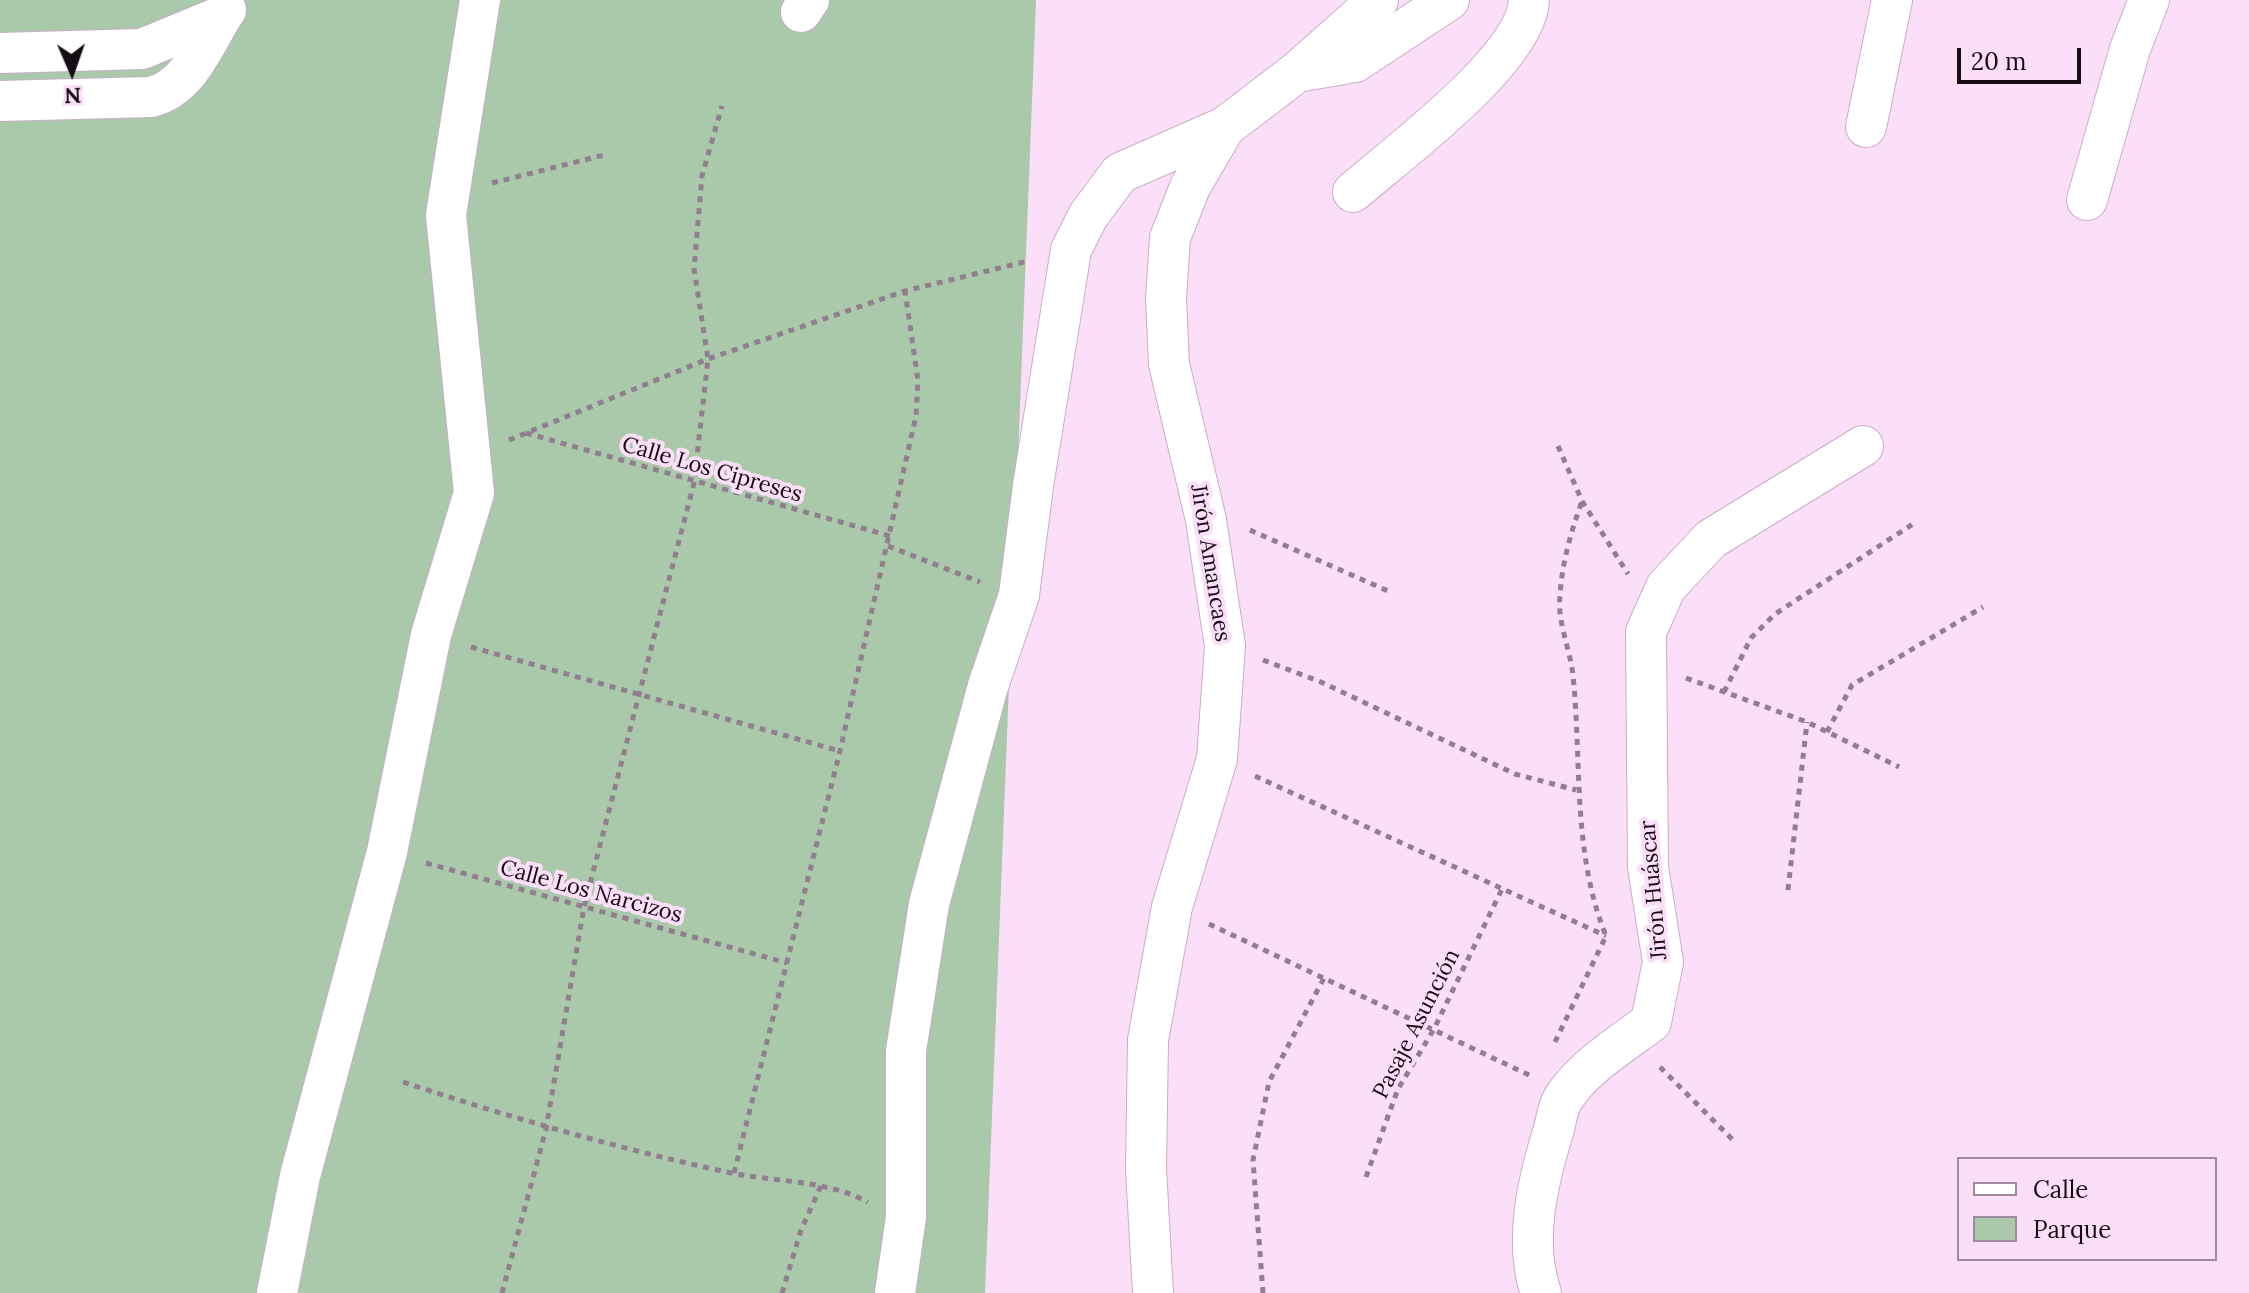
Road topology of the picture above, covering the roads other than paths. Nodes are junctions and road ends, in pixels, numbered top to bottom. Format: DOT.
graph roads {
  1 [pos="1378,0"];
  2 [pos="1449,0"];
  3 [pos="1529,0"];
  4 [pos="1892,0"];
  5 [pos="2149,0"];
  6 [pos="477,3"];
  7 [pos="228,8"];
  8 [pos="0,53"];
  9 [pos="1297,72"];
  10 [pos="0,101"];
  11 [pos="1225,127"];
  12 [pos="1866,127"];
  13 [pos="1353,192"];
  14 [pos="2087,200"];
  15 [pos="1863,446"];
  16 [pos="277,1293"];
  17 [pos="895,1293"];
  18 [pos="1153,1293"];
  19 [pos="1541,1293"];
  1 -- 9 [label="street"];
  2 -- 9 [label="street"];
  3 -- 13 [label="street"];
  4 -- 12 [label="street"];
  5 -- 14 [label="street"];
  6 -- 16 [label="street"];
  7 -- 8 [label="street"];
  7 -- 10 [label="street"];
  9 -- 11 [label="street"];
  11 -- 17 [label="street"];
  11 -- 18 [label="street, Jirón Amancaes"];
  15 -- 19 [label="street, Jirón Huáscar"];
}
